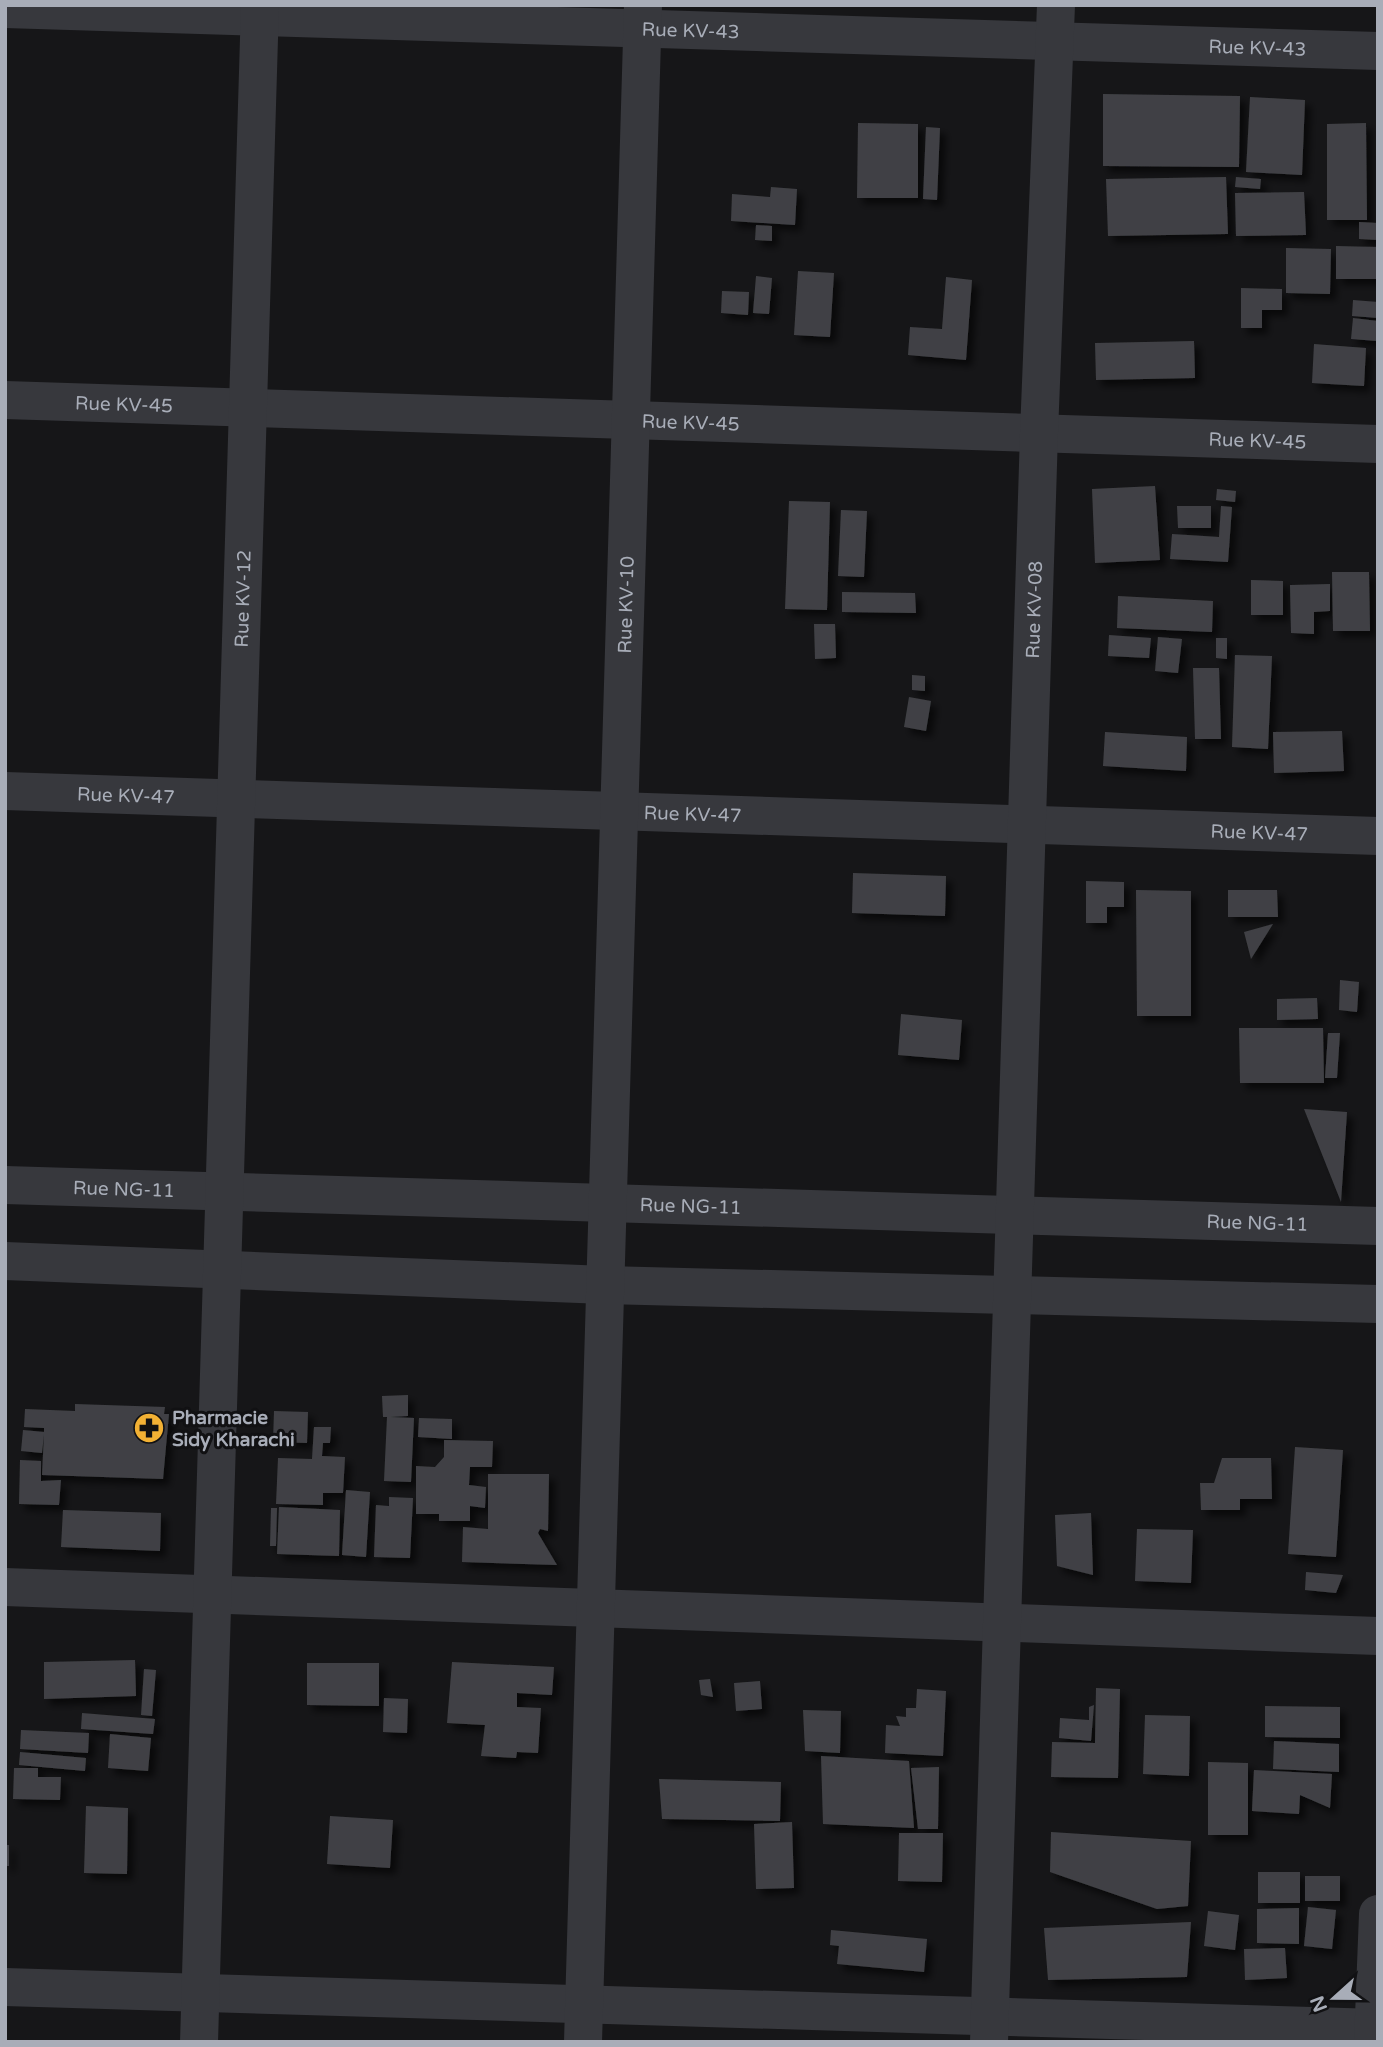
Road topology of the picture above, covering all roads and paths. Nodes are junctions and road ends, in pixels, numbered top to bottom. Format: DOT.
graph roads {
  1 [pos="5,9"];
  2 [pos="259,11"];
  3 [pos="643,17"];
  4 [pos="1056,23"];
  5 [pos="1378,51"];
  6 [pos="5,400"];
  7 [pos="247,407"];
  8 [pos="632,420"];
  9 [pos="1039,433"];
  10 [pos="1378,444"];
  11 [pos="5,791"];
  12 [pos="236,799"];
  13 [pos="620,811"];
  14 [pos="1026,825"];
  15 [pos="1378,836"];
  16 [pos="5,1185"];
  17 [pos="225,1191"];
  18 [pos="608,1203"];
  19 [pos="1014,1214"];
  20 [pos="1378,1226"];
  21 [pos="5,1261"];
  22 [pos="223,1268"];
  23 [pos="605,1285"];
  24 [pos="1012,1293"];
  25 [pos="1378,1304"];
  26 [pos="5,1587"];
  27 [pos="213,1595"];
  28 [pos="596,1608"];
  29 [pos="1002,1622"];
  30 [pos="1378,1636"];
  31 [pos="1378,1914"];
  32 [pos="5,1987"];
  33 [pos="200,1993"];
  34 [pos="584,2004"];
  35 [pos="989,2029"];
  36 [pos="1375,2032"];
  37 [pos="199,2042"];
  38 [pos="583,2042"];
  1 -- 2 [label="street, Rue KV-43"];
  2 -- 3 [label="street, Rue KV-43"];
  2 -- 7 [label="street, Rue KV-12"];
  3 -- 4 [label="street, Rue KV-43"];
  3 -- 8 [label="street, Rue KV-10"];
  4 -- 5 [label="street, Rue KV-43"];
  4 -- 9 [label="street, Rue KV-08"];
  6 -- 7 [label="street, Rue KV-45"];
  7 -- 8 [label="street, Rue KV-45"];
  7 -- 12 [label="street, Rue KV-12"];
  8 -- 9 [label="street, Rue KV-45"];
  8 -- 13 [label="street, Rue KV-10"];
  9 -- 10 [label="street, Rue KV-45"];
  9 -- 14 [label="street, Rue KV-08"];
  11 -- 12 [label="street, Rue KV-47"];
  12 -- 13 [label="street, Rue KV-47"];
  12 -- 17 [label="street, Rue KV-12"];
  13 -- 14 [label="street, Rue KV-47"];
  13 -- 18 [label="street, Rue KV-10"];
  14 -- 15 [label="street, Rue KV-47"];
  14 -- 19 [label="street, Rue KV-08"];
  16 -- 17 [label="street, Rue NG-11"];
  17 -- 18 [label="street, Rue NG-11"];
  17 -- 22 [label="street, Rue KV-12"];
  18 -- 19 [label="street, Rue NG-11"];
  18 -- 23 [label="street, Rue KV-10"];
  19 -- 20 [label="street, Rue NG-11"];
  19 -- 24 [label="street, Rue KV-08"];
  21 -- 22 [label="street"];
  22 -- 23 [label="street"];
  22 -- 27 [label="street, Rue KV-12"];
  23 -- 24 [label="street"];
  23 -- 28 [label="street, Rue KV-10"];
  24 -- 25 [label="street"];
  24 -- 29 [label="street, Rue KV-08"];
  26 -- 27 [label="street"];
  27 -- 28 [label="street"];
  27 -- 33 [label="street, Rue KV-12"];
  28 -- 29 [label="street"];
  28 -- 34 [label="street, Rue KV-10"];
  29 -- 30 [label="street"];
  29 -- 35 [label="street, Rue KV-08"];
  31 -- 36 [label="street"];
  32 -- 33 [label="street"];
  33 -- 34 [label="street"];
  33 -- 37 [label="street, Rue KV-12"];
  34 -- 35 [label="street"];
  34 -- 38 [label="street, Rue KV-10"];
  35 -- 36 [label="street"];
}
